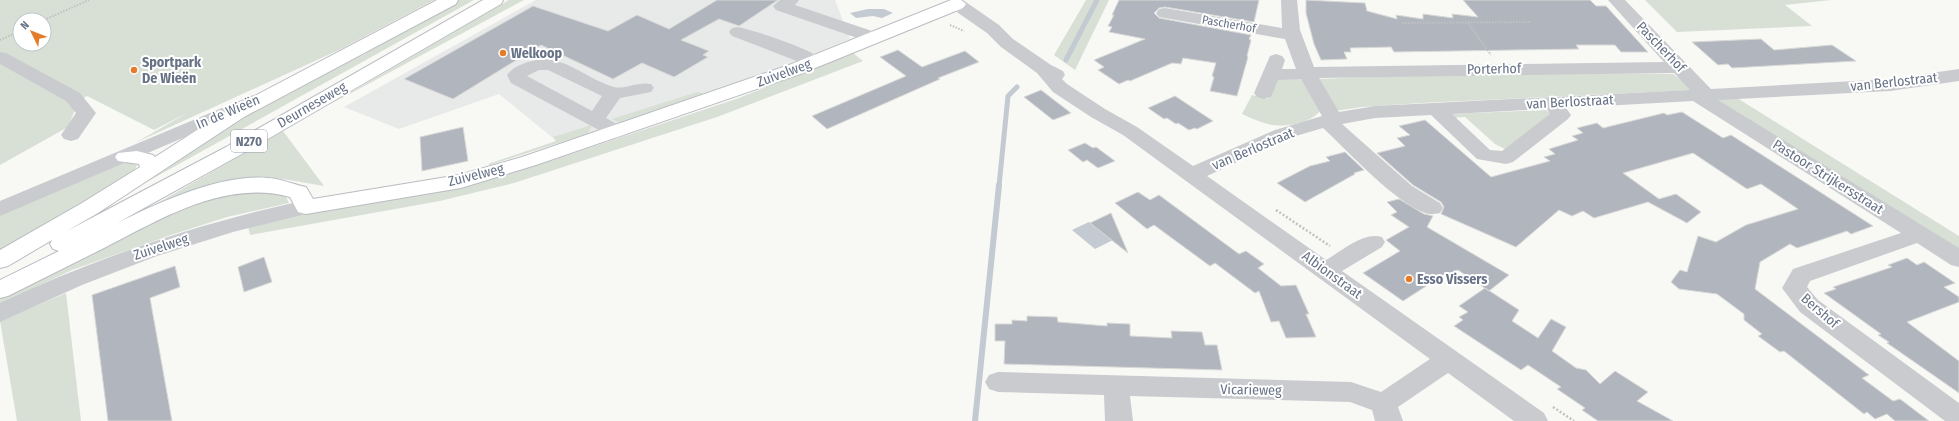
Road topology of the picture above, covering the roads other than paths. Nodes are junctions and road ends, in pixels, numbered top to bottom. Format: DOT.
graph roads {
  1 [pos="450,0"];
  2 [pos="495,0"];
  3 [pos="791,0"];
  4 [pos="1289,0"];
  5 [pos="1616,0"];
  6 [pos="950,2"];
  7 [pos="1165,13"];
  8 [pos="738,32"];
  9 [pos="1293,35"];
  10 [pos="870,39"];
  11 [pos="0,57"];
  12 [pos="814,61"];
  13 [pos="1680,67"];
  14 [pos="1308,73"];
  15 [pos="1959,75"];
  16 [pos="644,88"];
  17 [pos="1264,92"];
  18 [pos="273,93"];
  19 [pos="613,94"];
  20 [pos="1701,95"];
  21 [pos="1552,102"];
  22 [pos="1436,109"];
  23 [pos="595,120"];
  24 [pos="1330,120"];
  25 [pos="617,132"];
  26 [pos="71,134"];
  27 [pos="125,157"];
  28 [pos="150,168"];
  29 [pos="1183,175"];
  30 [pos="306,207"];
  31 [pos="1432,208"];
  32 [pos="0,209"];
  33 [pos="1920,234"];
  34 [pos="1374,242"];
  35 [pos="1959,259"];
  36 [pos="0,260"];
  37 [pos="1326,270"];
  38 [pos="0,276"];
  39 [pos="0,290"];
  40 [pos="0,313"];
  41 [pos="1448,360"];
  42 [pos="998,382"];
  43 [pos="1116,386"];
  44 [pos="1387,412"];
  45 [pos="1959,417"];
  46 [pos="1119,421"];
  47 [pos="1534,421"];
  1 -- 18 [label="main road, In de Wieën"];
  2 -- 38 [label="main road, Deurneseweg / N270"];
  3 -- 10 [label="street"];
  4 -- 9 [label="street"];
  5 -- 13 [label="street, Pascherhof"];
  6 -- 10 [label="main road, Zuivelweg"];
  6 -- 29 [label="street, Albionstraat"];
  7 -- 9 [label="street, Pascherhof"];
  8 -- 12 [label="street"];
  9 -- 14 [label="street"];
  10 -- 12 [label="main road, Zuivelweg"];
  11 -- 26 [label="street"];
  12 -- 25 [label="main road, Zuivelweg"];
  13 -- 14 [label="street, Porterhof"];
  13 -- 20 [label="street, Pascherhof"];
  14 -- 17 [label="street"];
  14 -- 24 [label="street"];
  15 -- 20 [label="street, van Berlostraat"];
  16 -- 19 [label="street"];
  18 -- 27 [label="street, In de Wieën"];
  18 -- 28 [label="main road, N270"];
  19 -- 23 [label="street"];
  19 -- 23 [label="street"];
  20 -- 21 [label="street, van Berlostraat"];
  20 -- 33 [label="street, Pastoor Strijkersstraat"];
  21 -- 22 [label="street, van Berlostraat"];
  21 -- 22 [label="street"];
  22 -- 24 [label="street, van Berlostraat"];
  23 -- 25 [label="street"];
  24 -- 29 [label="street, van Berlostraat"];
  24 -- 31 [label="street"];
  25 -- 30 [label="main road, Zuivelweg"];
  27 -- 28 [label="main road"];
  27 -- 32 [label="street, In de Wieën"];
  28 -- 36 [label="main road, N270"];
  29 -- 37 [label="street, Albionstraat"];
  30 -- 39 [label="main road"];
  30 -- 40 [label="street, Zuivelweg"];
  33 -- 35 [label="street, Pastoor Strijkersstraat"];
  33 -- 45 [label="street, Bershof"];
  34 -- 37 [label="street"];
  37 -- 41 [label="street, Albionstraat"];
  41 -- 44 [label="street"];
  41 -- 47 [label="street, Albionstraat"];
  42 -- 43 [label="street, Vicarieweg"];
  43 -- 44 [label="street, Vicarieweg"];
  43 -- 46 [label="street"];
}
